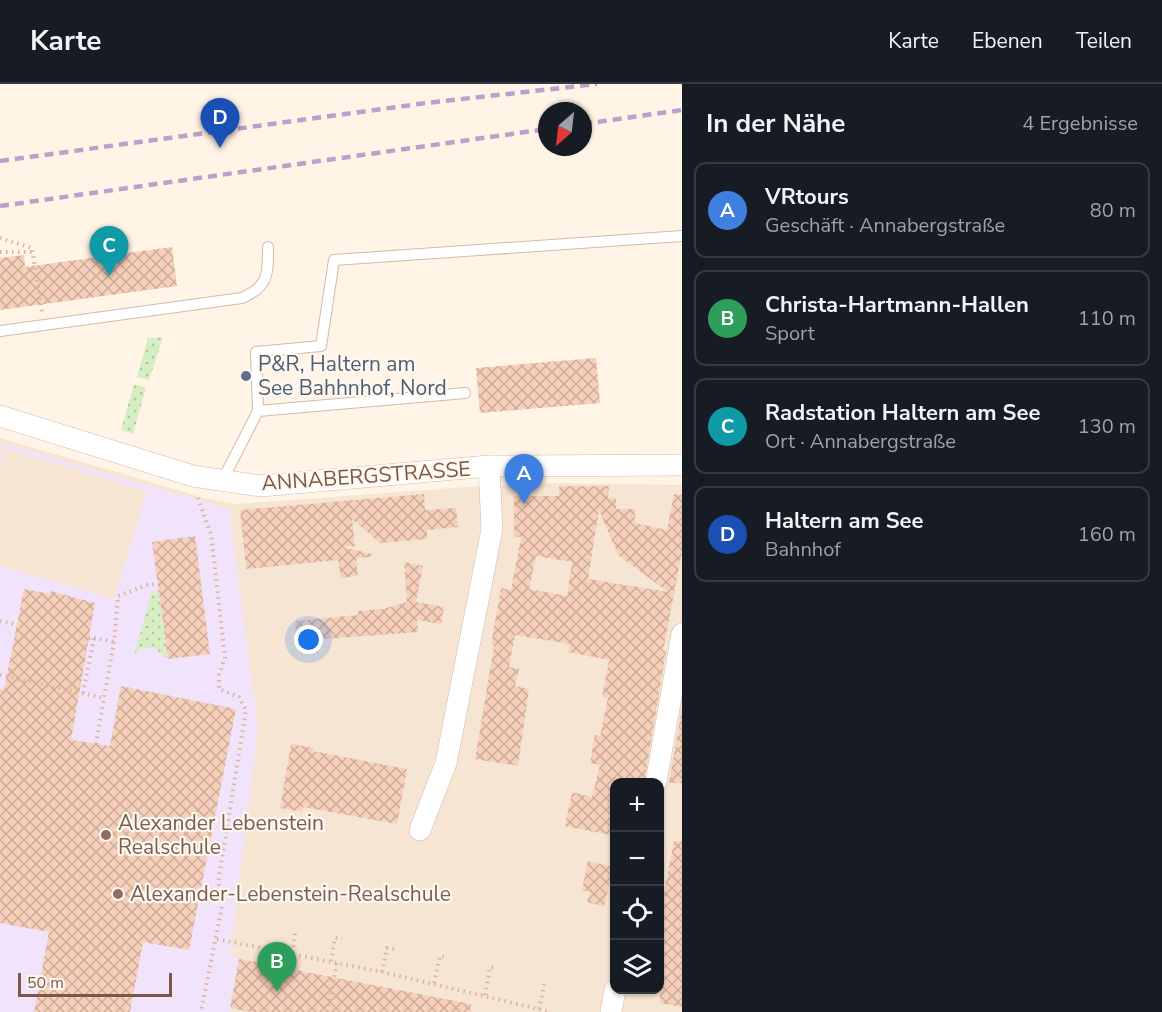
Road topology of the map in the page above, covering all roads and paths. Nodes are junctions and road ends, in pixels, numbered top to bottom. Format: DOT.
graph roads {
  1 [pos="682,236"];
  2 [pos="0,238"];
  3 [pos="268,247"];
  4 [pos="0,252"];
  5 [pos="33,252"];
  6 [pos="44,324"];
  7 [pos="0,331"];
  8 [pos="465,393"];
  9 [pos="258,411"];
  10 [pos="0,417"];
  11 [pos="682,465"];
  12 [pos="489,466"];
  13 [pos="193,477"];
  14 [pos="222,481"];
  15 [pos="157,584"];
  16 [pos="0,621"];
  17 [pos="17,625"];
  18 [pos="682,634"];
  19 [pos="88,638"];
  20 [pos="94,638"];
  21 [pos="114,642"];
  22 [pos="0,675"];
  23 [pos="83,693"];
  24 [pos="104,698"];
  25 [pos="96,744"];
  26 [pos="657,778"];
  27 [pos="420,830"];
  28 [pos="296,932"];
  29 [pos="217,939"];
  30 [pos="342,939"];
  31 [pos="394,949"];
  32 [pos="293,953"];
  33 [pos="446,957"];
  34 [pos="331,961"];
  35 [pos="337,962"];
  36 [pos="497,969"];
  37 [pos="382,972"];
  38 [pos="544,981"];
  39 [pos="434,983"];
  40 [pos="614,994"];
  41 [pos="485,995"];
  42 [pos="539,1009"];
  43 [pos="201,1012"];
  44 [pos="327,1012"];
  45 [pos="551,1012"];
  46 [pos="611,1012"];
  1 -- 9 [label="lane"];
  2 -- 5 [label="path"];
  3 -- 6 [label="lane"];
  4 -- 5 [label="path"];
  5 -- 6 [label="path"];
  6 -- 7 [label="lane"];
  8 -- 9 [label="lane"];
  9 -- 14 [label="lane"];
  10 -- 13 [label="street, ANNABERGSTRASSE"];
  11 -- 12 [label="street, ANNABERGSTRASSE"];
  12 -- 14 [label="street, ANNABERGSTRASSE"];
  12 -- 27 [label="street, ANNABERGSTRASSE"];
  13 -- 14 [label="street, ANNABERGSTRASSE"];
  13 -- 29 [label="path"];
  15 -- 21 [label="path"];
  16 -- 17 [label="path"];
  18 -- 26 [label="street"];
  19 -- 20 [label="path"];
  20 -- 21 [label="path"];
  20 -- 23 [label="path"];
  21 -- 24 [label="path"];
  22 -- 23 [label="path"];
  23 -- 24 [label="path"];
  24 -- 25 [label="path"];
  28 -- 32 [label="path"];
  29 -- 32 [label="path"];
  29 -- 43 [label="path"];
  30 -- 34 [label="path"];
  31 -- 37 [label="path"];
  32 -- 34 [label="path"];
  33 -- 39 [label="path"];
  34 -- 35 [label="path"];
  35 -- 37 [label="path"];
  35 -- 44 [label="path"];
  36 -- 41 [label="path"];
  37 -- 39 [label="path"];
  38 -- 42 [label="path"];
  39 -- 41 [label="path"];
  40 -- 46 [label="street"];
  41 -- 42 [label="path"];
  42 -- 45 [label="path"];
}
